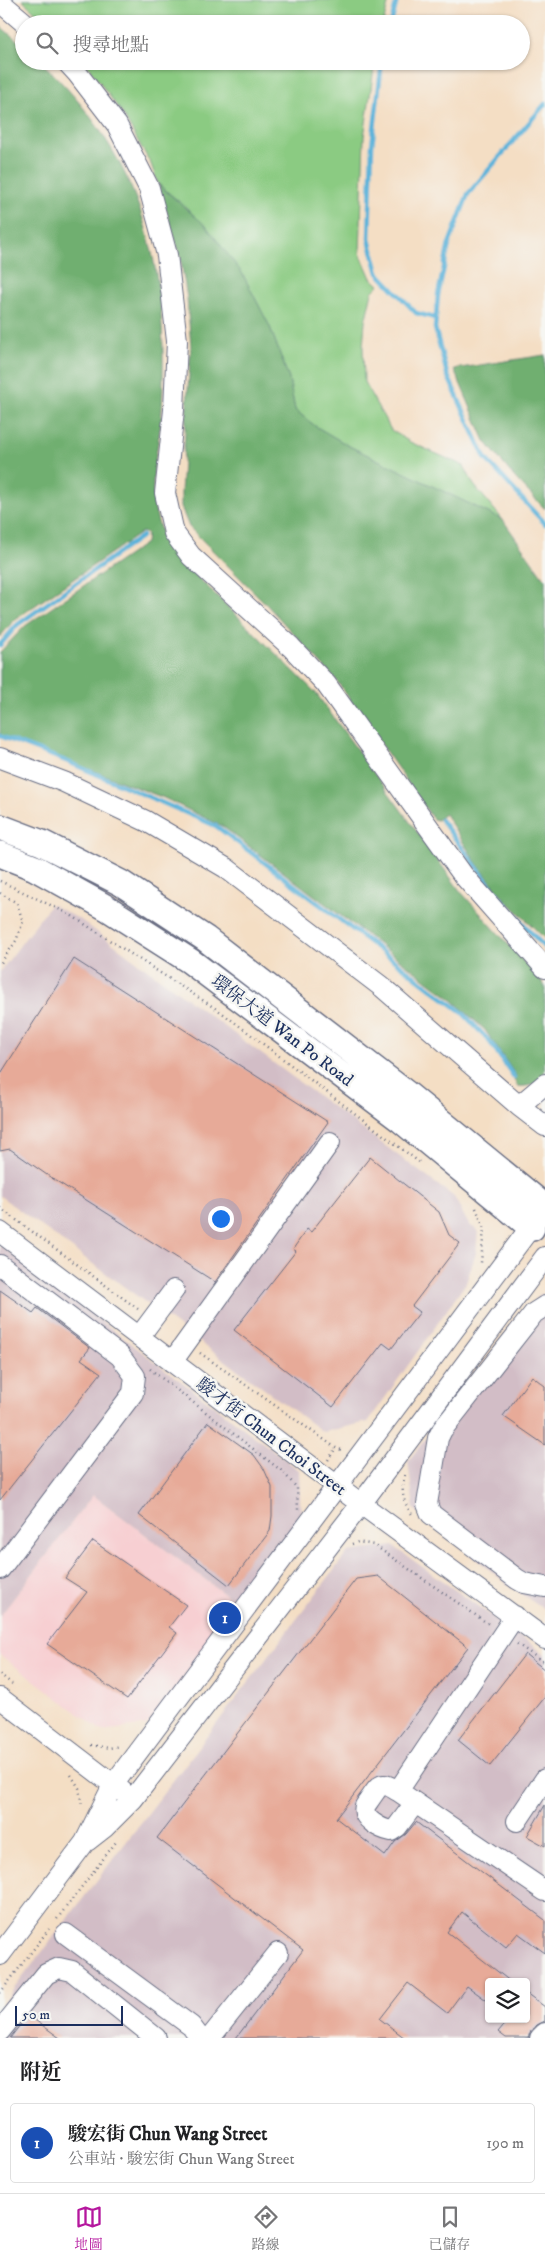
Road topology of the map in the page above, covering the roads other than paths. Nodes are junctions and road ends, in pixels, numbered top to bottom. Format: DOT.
graph roads {
  1 [pos="0,2"];
  2 [pos="15,15"];
  3 [pos="74,70"];
  4 [pos="0,758"];
  5 [pos="0,827"];
  6 [pos="0,854"];
  7 [pos="545,968"];
  8 [pos="545,1084"];
  9 [pos="518,1106"];
  10 [pos="545,1126"];
  11 [pos="330,1142"];
  12 [pos="542,1220"];
  13 [pos="0,1232"];
  14 [pos="545,1257"];
  15 [pos="0,1266"];
  16 [pos="174,1290"];
  17 [pos="545,1306"];
  18 [pos="139,1337"];
  19 [pos="172,1362"];
  20 [pos="338,1486"];
  21 [pos="361,1504"];
  22 [pos="0,1569"];
  23 [pos="545,1586"];
  24 [pos="515,1616"];
  25 [pos="545,1638"];
  26 [pos="0,1698"];
  27 [pos="545,1779"];
  28 [pos="114,1785"];
  29 [pos="398,1791"];
  30 [pos="133,1800"];
  31 [pos="415,1803"];
  32 [pos="518,1821"];
  33 [pos="85,1842"];
  34 [pos="545,1891"];
  35 [pos="66,1934"];
  36 [pos="278,1953"];
  37 [pos="0,1955"];
  38 [pos="0,2031"];
  39 [pos="545,2033"];
  40 [pos="156,2038"];
  41 [pos="200,2038"];
  42 [pos="210,2038"];
  43 [pos="540,2038"];
  1 -- 2 [label="street"];
  3 -- 7 [label="street"];
  4 -- 9 [label="street"];
  5 -- 12 [label="main road, 環保大道 Wan Po Road"];
  6 -- 12 [label="main road, 環保大道 Wan Po Road"];
  8 -- 9 [label="street"];
  9 -- 10 [label="street"];
  11 -- 19 [label="street"];
  12 -- 20 [label="street"];
  13 -- 18 [label="street, 駿才街 Chun Choi Street"];
  14 -- 21 [label="street"];
  15 -- 22 [label="street"];
  16 -- 18 [label="street"];
  17 -- 23 [label="street"];
  18 -- 19 [label="street, 駿才街 Chun Choi Street"];
  19 -- 20 [label="street, 駿才街 Chun Choi Street"];
  20 -- 21 [label="street, 駿才街 Chun Choi Street"];
  20 -- 28 [label="street"];
  21 -- 24 [label="street, 駿才街 Chun Choi Street"];
  21 -- 30 [label="street"];
  24 -- 25 [label="street, 駿才街 Chun Choi Street"];
  24 -- 29 [label="street"];
  26 -- 28 [label="street"];
  27 -- 32 [label="street"];
  28 -- 30 [label="street"];
  28 -- 33 [label="street"];
  29 -- 31 [label="street"];
  29 -- 31 [label="street"];
  30 -- 33 [label="street"];
  31 -- 34 [label="street"];
  33 -- 37 [label="street"];
  35 -- 41 [label="street"];
  36 -- 42 [label="street"];
  38 -- 40 [label="street"];
  39 -- 43 [label="street"];
}
